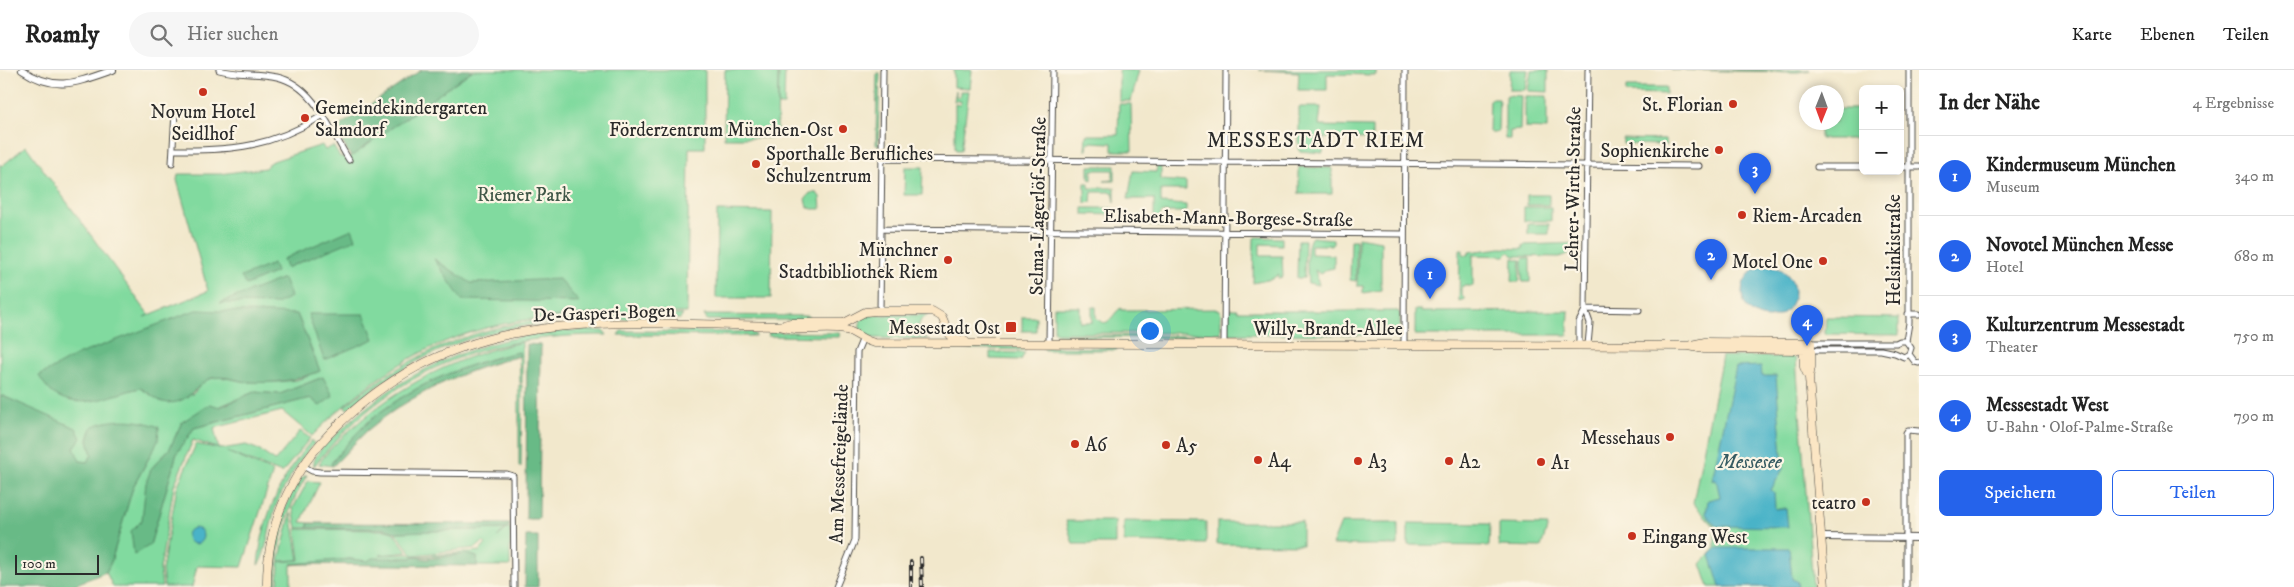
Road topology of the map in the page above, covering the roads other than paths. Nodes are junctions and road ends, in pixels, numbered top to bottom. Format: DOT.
graph roads {
  1 [pos="22,70"];
  2 [pos="113,70"];
  3 [pos="219,70"];
  4 [pos="883,70"];
  5 [pos="1053,70"];
  6 [pos="1226,70"];
  7 [pos="1405,70"];
  8 [pos="1588,70"];
  9 [pos="1909,70"];
  10 [pos="175,112"];
  11 [pos="322,116"];
  12 [pos="173,150"];
  13 [pos="882,159"];
  14 [pos="349,160"];
  15 [pos="1052,160"];
  16 [pos="1225,161"];
  17 [pos="1404,162"];
  18 [pos="172,163"];
  19 [pos="1587,165"];
  20 [pos="1699,166"];
  21 [pos="1817,167"];
  22 [pos="1859,167"];
  23 [pos="1904,167"];
  24 [pos="1909,167"];
  25 [pos="1919,167"];
  26 [pos="881,229"];
  27 [pos="1052,230"];
  28 [pos="1225,231"];
  29 [pos="1404,234"];
  30 [pos="1585,309"];
  31 [pos="1639,310"];
  32 [pos="880,311"];
  33 [pos="1908,314"];
  34 [pos="1919,314"];
  35 [pos="858,317"];
  36 [pos="779,326"];
  37 [pos="946,331"];
  38 [pos="859,337"];
  39 [pos="1906,341"];
  40 [pos="967,342"];
  41 [pos="1049,342"];
  42 [pos="1224,343"];
  43 [pos="934,344"];
  44 [pos="1404,344"];
  45 [pos="1896,344"];
  46 [pos="1579,345"];
  47 [pos="1588,345"];
  48 [pos="1808,346"];
  49 [pos="1895,352"];
  50 [pos="1909,354"];
  51 [pos="1919,363"];
  52 [pos="1919,430"];
  53 [pos="303,466"];
  54 [pos="1821,537"];
  55 [pos="1905,538"];
  56 [pos="1919,538"];
  57 [pos="267,587"];
  58 [pos="514,587"];
  59 [pos="836,587"];
  60 [pos="1825,587"];
  61 [pos="1906,587"];
  1 -- 2 [label="street"];
  3 -- 11 [label="street"];
  4 -- 13 [label="street"];
  5 -- 15 [label="street, Selma-Lagerlöf-Straße"];
  6 -- 16 [label="street"];
  7 -- 17 [label="street"];
  8 -- 19 [label="street, Lehrer-Wirth-Straße"];
  9 -- 24 [label="street, Helsinkistraße"];
  10 -- 12 [label="street"];
  11 -- 12 [label="street"];
  11 -- 14 [label="street"];
  12 -- 18 [label="street"];
  13 -- 15 [label="street"];
  13 -- 26 [label="street"];
  15 -- 16 [label="street"];
  15 -- 27 [label="street, Selma-Lagerlöf-Straße"];
  16 -- 17 [label="street"];
  16 -- 28 [label="street"];
  17 -- 19 [label="street"];
  17 -- 29 [label="street"];
  19 -- 20 [label="street"];
  19 -- 30 [label="street, Lehrer-Wirth-Straße"];
  21 -- 22 [label="street"];
  23 -- 24 [label="street"];
  24 -- 25 [label="street"];
  24 -- 33 [label="street, Helsinkistraße"];
  26 -- 27 [label="street, Elisabeth-Mann-Borgese-Straße"];
  26 -- 32 [label="street"];
  27 -- 28 [label="street, Elisabeth-Mann-Borgese-Straße"];
  27 -- 41 [label="street, Selma-Lagerlöf-Straße"];
  28 -- 29 [label="street, Elisabeth-Mann-Borgese-Straße"];
  28 -- 42 [label="street"];
  29 -- 44 [label="street"];
  30 -- 31 [label="street"];
  30 -- 46 [label="street, Lehrer-Wirth-Straße"];
  30 -- 47 [label="street, Lehrer-Wirth-Straße"];
  32 -- 35 [label="main road, Willy-Brandt-Allee"];
  32 -- 37 [label="main road, Willy-Brandt-Allee"];
  33 -- 34 [label="street"];
  33 -- 39 [label="street, Helsinkistraße"];
  35 -- 36 [label="main road, De-Gasperi-Bogen"];
  35 -- 38 [label="main road"];
  36 -- 38 [label="main road, De-Gasperi-Bogen"];
  36 -- 53 [label="main road, De-Gasperi-Bogen"];
  37 -- 40 [label="main road, Willy-Brandt-Allee"];
  37 -- 43 [label="main road"];
  38 -- 43 [label="main road, Willy-Brandt-Allee"];
  38 -- 59 [label="street, Am Messefreigelände"];
  39 -- 45 [label="street"];
  39 -- 50 [label="street"];
  40 -- 41 [label="main road, Willy-Brandt-Allee"];
  40 -- 43 [label="main road, Willy-Brandt-Allee"];
  41 -- 42 [label="main road, Willy-Brandt-Allee"];
  42 -- 44 [label="main road, Willy-Brandt-Allee"];
  44 -- 46 [label="main road, Willy-Brandt-Allee"];
  45 -- 48 [label="street"];
  45 -- 49 [label="street"];
  46 -- 47 [label="main road, Willy-Brandt-Allee"];
  47 -- 48 [label="main road, Willy-Brandt-Allee"];
  48 -- 49 [label="street"];
  48 -- 54 [label="main road"];
  49 -- 50 [label="street"];
  50 -- 51 [label="street"];
  52 -- 55 [label="street"];
  53 -- 57 [label="main road, De-Gasperi-Bogen"];
  53 -- 58 [label="street"];
  54 -- 55 [label="street"];
  54 -- 60 [label="main road"];
  55 -- 56 [label="street"];
  55 -- 61 [label="street"];
}
